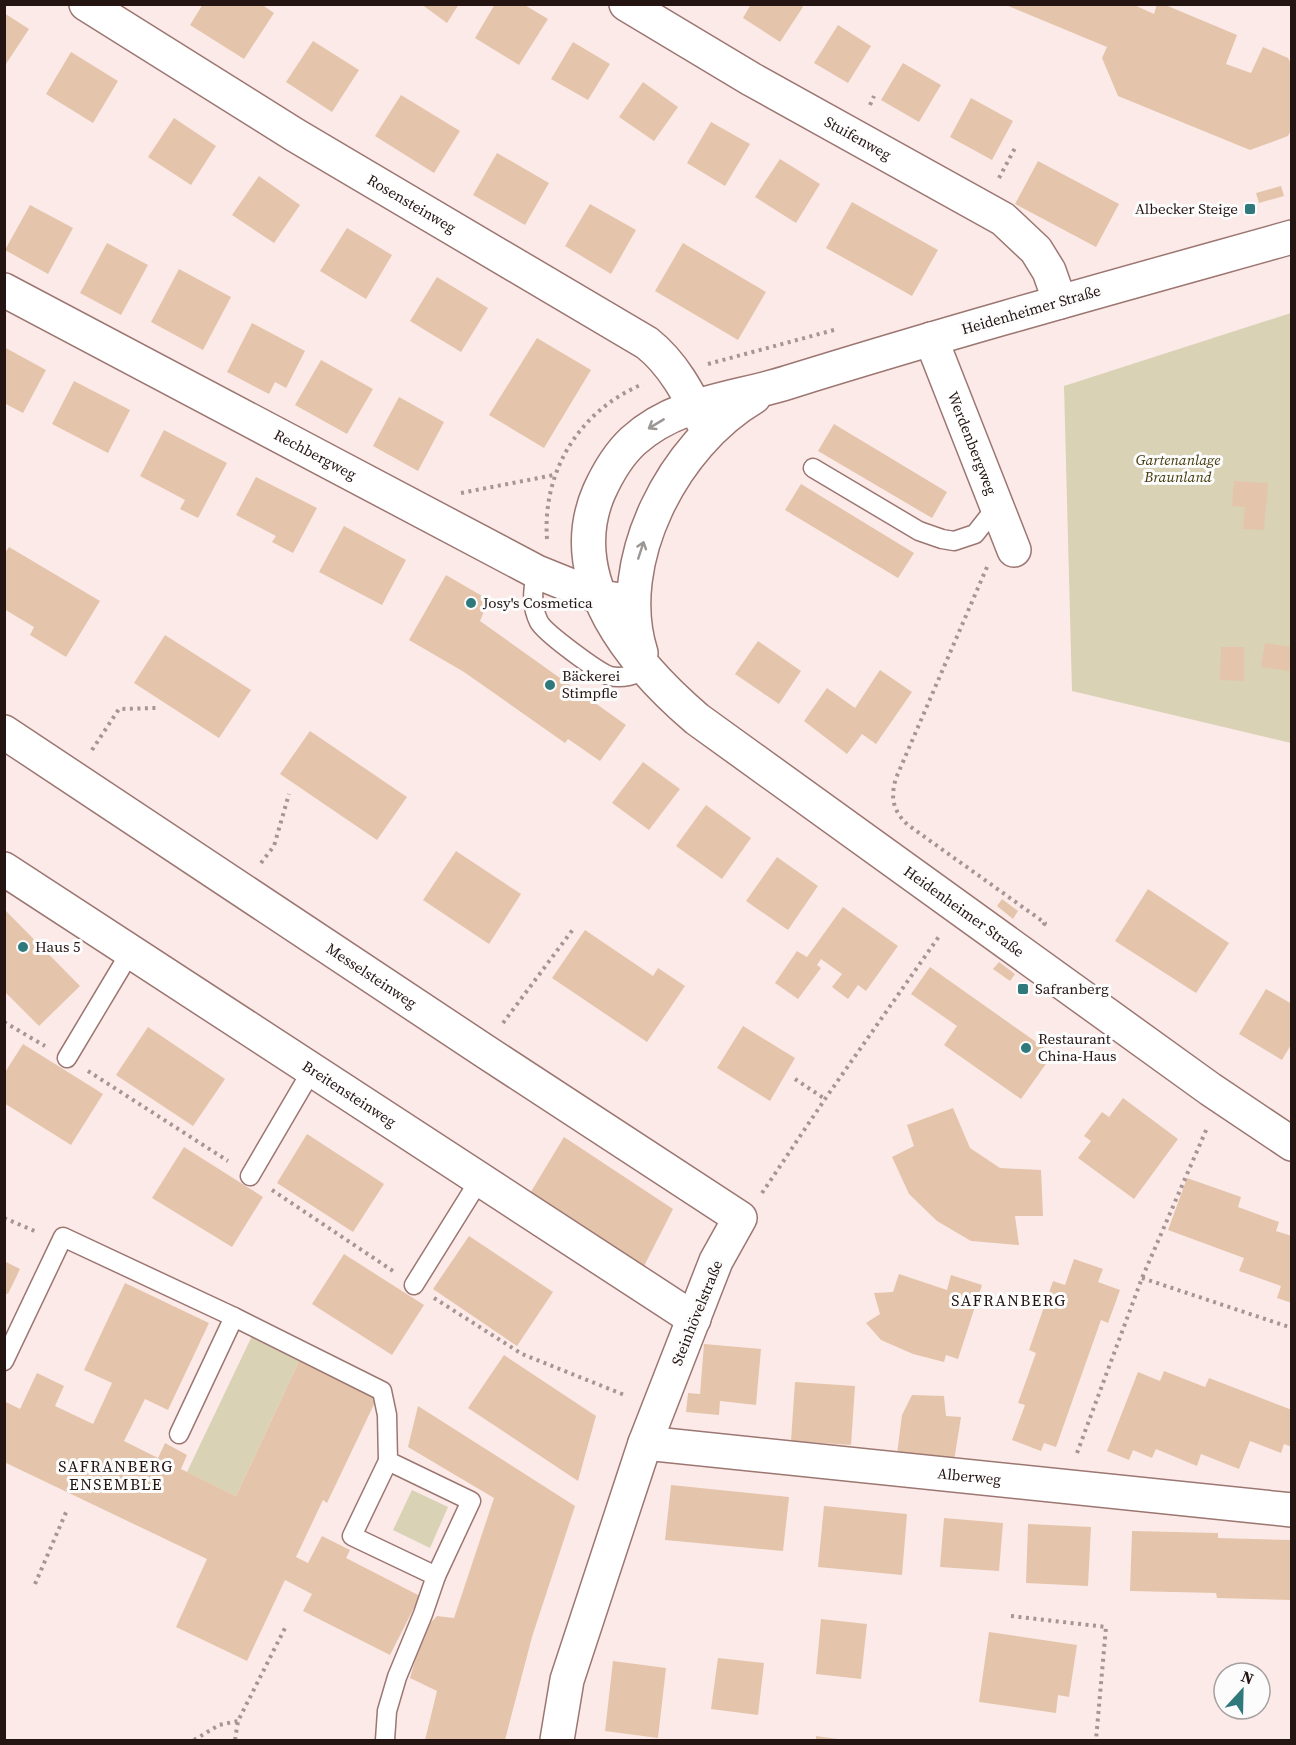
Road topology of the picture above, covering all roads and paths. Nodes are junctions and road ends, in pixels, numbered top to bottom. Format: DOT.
graph roads {
  1 [pos="86,4"];
  2 [pos="626,4"];
  3 [pos="1292,237"];
  4 [pos="4,290"];
  5 [pos="1060,302"];
  6 [pos="845,327"];
  7 [pos="932,339"];
  8 [pos="676,373"];
  9 [pos="701,419"];
  10 [pos="813,468"];
  11 [pos="554,475"];
  12 [pos="991,491"];
  13 [pos="444,523"];
  14 [pos="1009,537"];
  15 [pos="549,577"];
  16 [pos="599,597"];
  17 [pos="633,599"];
  18 [pos="646,669"];
  19 [pos="156,708"];
  20 [pos="4,732"];
  21 [pos="74,778"];
  22 [pos="289,794"];
  23 [pos="4,869"];
  24 [pos="241,889"];
  25 [pos="1045,923"];
  26 [pos="574,928"];
  27 [pos="932,930"];
  28 [pos="131,951"];
  29 [pos="4,1022"];
  30 [pos="483,1050"];
  31 [pos="67,1058"];
  32 [pos="312,1070"];
  33 [pos="795,1079"];
  34 [pos="825,1099"];
  35 [pos="1215,1134"];
  36 [pos="1292,1144"];
  37 [pos="250,1176"];
  38 [pos="480,1179"];
  39 [pos="4,1218"];
  40 [pos="740,1218"];
  41 [pos="60,1243"];
  42 [pos="1142,1278"];
  43 [pos="414,1285"];
  44 [pos="234,1317"];
  45 [pos="694,1319"];
  46 [pos="1292,1328"];
  47 [pos="4,1361"];
  48 [pos="658,1408"];
  49 [pos="179,1434"];
  50 [pos="645,1443"];
  51 [pos="388,1461"];
  52 [pos="1066,1485"];
  53 [pos="67,1510"];
  54 [pos="1292,1510"];
  55 [pos="436,1576"];
  56 [pos="35,1584"];
  57 [pos="1011,1616"];
  58 [pos="285,1628"];
  59 [pos="238,1721"];
  60 [pos="194,1740"];
  61 [pos="235,1740"];
  62 [pos="385,1740"];
  63 [pos="556,1740"];
  64 [pos="1096,1740"];
  1 -- 8 [label="street, Rosensteinweg"];
  2 -- 5 [label="street, Stuifenweg"];
  3 -- 5 [label="street, Heidenheimer Straße"];
  4 -- 13 [label="street, Rechbergweg"];
  5 -- 7 [label="street, Heidenheimer Straße"];
  6 -- 8 [label="path"];
  7 -- 9 [label="street, Heidenheimer Straße"];
  7 -- 12 [label="street, Werdenbergweg"];
  8 -- 9 [label="street, Rosensteinweg"];
  8 -- 11 [label="path"];
  9 -- 16 [label="street, Heidenheimer Straße, one-way"];
  17 -- 9 [label="street, Heidenheimer Straße, one-way"];
  10 -- 12 [label="lane"];
  11 -- 13 [label="path"];
  11 -- 15 [label="path"];
  12 -- 14 [label="street, Werdenbergweg"];
  13 -- 15 [label="street, Rechbergweg"];
  14 -- 25 [label="path"];
  15 -- 16 [label="street, Rechbergweg"];
  15 -- 18 [label="lane"];
  16 -- 17 [label="street, Rechbergweg"];
  16 -- 18 [label="street, Heidenheimer Straße"];
  17 -- 18 [label="street, Heidenheimer Straße"];
  18 -- 36 [label="street, Heidenheimer Straße"];
  19 -- 21 [label="path"];
  20 -- 21 [label="street, Messelsteinweg"];
  21 -- 24 [label="street, Messelsteinweg"];
  22 -- 24 [label="path"];
  23 -- 28 [label="street, Breitensteinweg"];
  24 -- 30 [label="street, Messelsteinweg"];
  26 -- 30 [label="path"];
  27 -- 34 [label="path"];
  28 -- 31 [label="lane"];
  28 -- 32 [label="street, Breitensteinweg"];
  29 -- 31 [label="path"];
  30 -- 40 [label="street, Messelsteinweg"];
  31 -- 37 [label="path"];
  32 -- 37 [label="lane"];
  32 -- 38 [label="street, Breitensteinweg"];
  33 -- 34 [label="path"];
  34 -- 40 [label="path"];
  35 -- 42 [label="path"];
  37 -- 43 [label="path"];
  38 -- 43 [label="lane"];
  38 -- 45 [label="street, Breitensteinweg"];
  39 -- 41 [label="path"];
  40 -- 45 [label="street, Steinhövelstraße"];
  41 -- 44 [label="lane"];
  41 -- 47 [label="lane"];
  42 -- 46 [label="path"];
  42 -- 52 [label="path"];
  43 -- 48 [label="path"];
  44 -- 49 [label="lane"];
  44 -- 51 [label="lane"];
  45 -- 48 [label="street, Steinhövelstraße"];
  48 -- 50 [label="street, Steinhövelstraße"];
  50 -- 52 [label="street, Alberweg"];
  50 -- 63 [label="street, Steinhövelstraße"];
  51 -- 55 [label="lane"];
  51 -- 55 [label="lane"];
  52 -- 54 [label="street, Alberweg"];
  53 -- 56 [label="path"];
  55 -- 62 [label="lane"];
  57 -- 64 [label="path"];
  58 -- 59 [label="path"];
  59 -- 60 [label="path"];
  59 -- 61 [label="path"];
}
